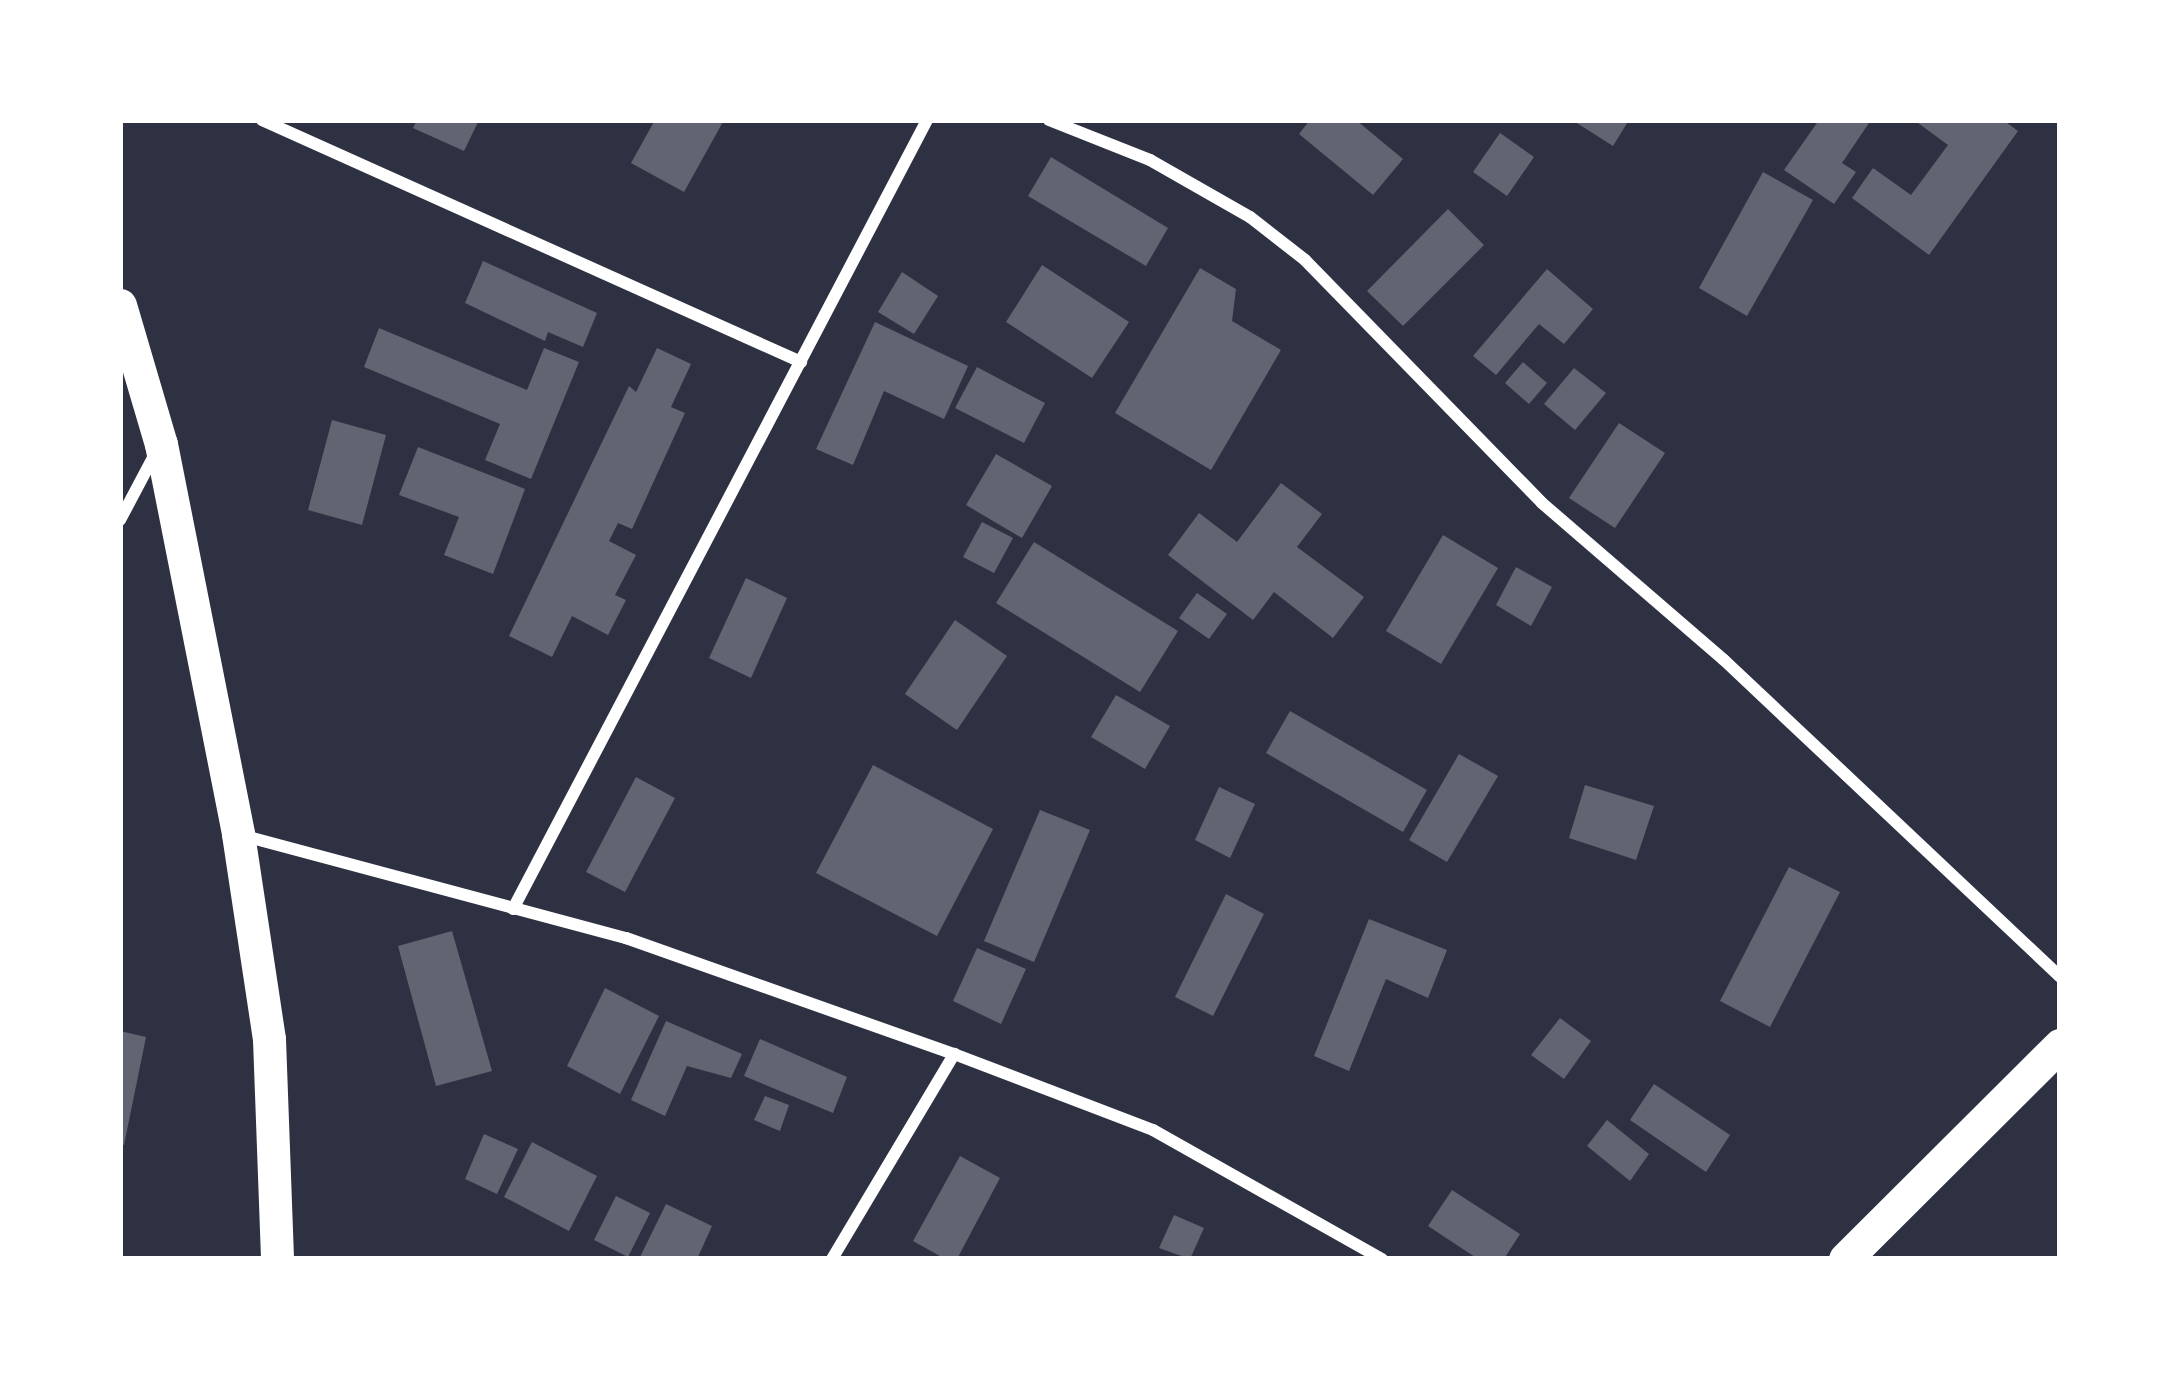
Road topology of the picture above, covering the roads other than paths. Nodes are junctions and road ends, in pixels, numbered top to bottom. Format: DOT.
graph roads {
  1 [pos="262,120"];
  2 [pos="926,120"];
  3 [pos="1049,120"];
  4 [pos="120,304"];
  5 [pos="801,362"];
  6 [pos="160,445"];
  7 [pos="124,504"];
  8 [pos="120,520"];
  9 [pos="238,834"];
  10 [pos="513,910"];
  11 [pos="2060,977"];
  12 [pos="2060,1045"];
  13 [pos="954,1054"];
  14 [pos="1855,1256"];
  15 [pos="277,1259"];
  16 [pos="832,1259"];
  17 [pos="1382,1259"];
  1 -- 5 [label="street"];
  2 -- 5 [label="street"];
  3 -- 11 [label="street"];
  4 -- 6 [label="highway"];
  5 -- 10 [label="street"];
  6 -- 7 [label="street"];
  6 -- 9 [label="highway"];
  7 -- 8 [label="street"];
  9 -- 10 [label="street"];
  9 -- 15 [label="highway"];
  10 -- 13 [label="street"];
  12 -- 14 [label="highway"];
  13 -- 16 [label="street"];
  13 -- 17 [label="street"];
}
